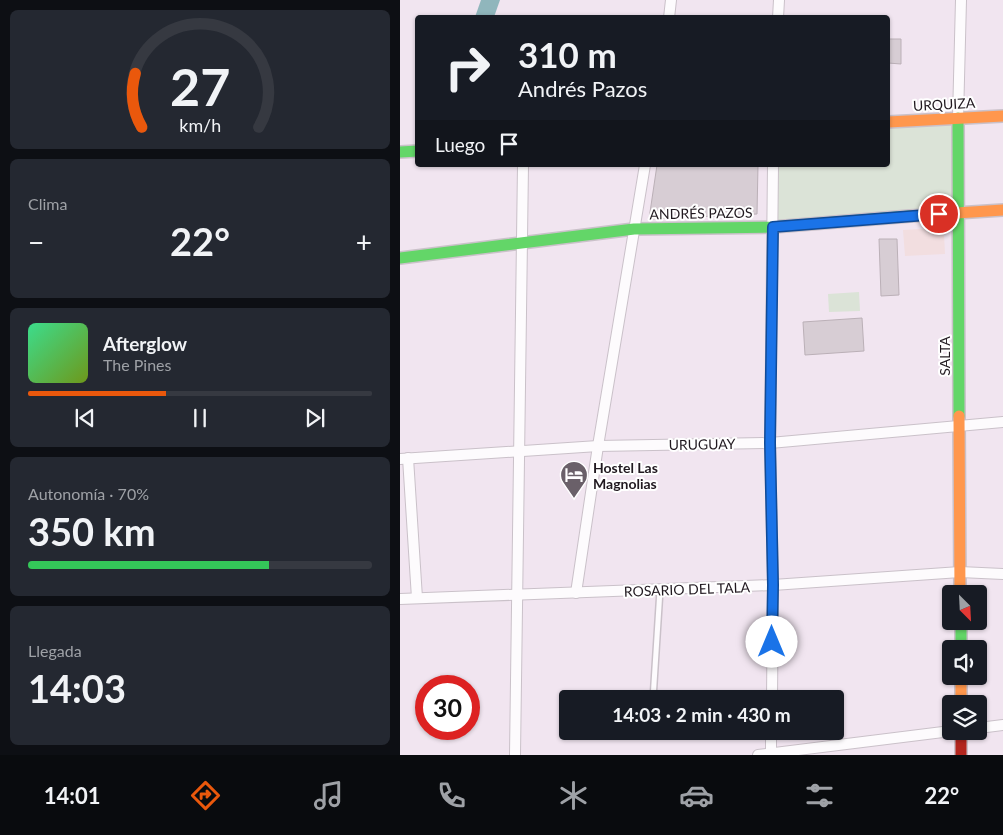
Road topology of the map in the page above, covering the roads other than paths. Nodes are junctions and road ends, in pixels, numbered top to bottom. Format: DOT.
graph roads {
  1 [pos="671,0"];
  2 [pos="779,0"];
  3 [pos="961,0"];
  4 [pos="669,15"];
  5 [pos="778,15"];
  6 [pos="1003,116"];
  7 [pos="958,118"];
  8 [pos="890,122"];
  9 [pos="415,151"];
  10 [pos="400,152"];
  11 [pos="524,167"];
  12 [pos="645,167"];
  13 [pos="773,167"];
  14 [pos="1003,210"];
  15 [pos="958,212"];
  16 [pos="773,227"];
  17 [pos="634,229"];
  18 [pos="523,243"];
  19 [pos="400,258"];
  20 [pos="1003,422"];
  21 [pos="959,425"];
  22 [pos="770,443"];
  23 [pos="598,446"];
  24 [pos="520,451"];
  25 [pos="404,458"];
  26 [pos="960,572"];
  27 [pos="1003,574"];
  28 [pos="773,585"];
  29 [pos="960,585"];
  30 [pos="660,590"];
  31 [pos="576,593"];
  32 [pos="518,594"];
  33 [pos="417,598"];
  34 [pos="400,599"];
  35 [pos="654,690"];
  36 [pos="772,690"];
  37 [pos="1003,726"];
  38 [pos="987,727"];
  39 [pos="942,732"];
  40 [pos="771,740"];
  41 [pos="961,740"];
  42 [pos="771,754"];
  43 [pos="515,755"];
  44 [pos="758,755"];
  45 [pos="961,755"];
  1 -- 4 [label="street"];
  2 -- 5 [label="street"];
  3 -- 7 [label="street"];
  6 -- 7 [label="street, URQUIZA"];
  7 -- 8 [label="street, URQUIZA"];
  7 -- 15 [label="street, SALTA"];
  9 -- 10 [label="street"];
  11 -- 18 [label="street"];
  12 -- 17 [label="street"];
  13 -- 16 [label="street"];
  14 -- 15 [label="street, ANDRÉS PAZOS"];
  15 -- 16 [label="street, ANDRÉS PAZOS"];
  15 -- 21 [label="street, SALTA"];
  16 -- 17 [label="street, ANDRÉS PAZOS"];
  16 -- 22 [label="street"];
  17 -- 18 [label="street, ANDRÉS PAZOS"];
  17 -- 23 [label="street"];
  18 -- 19 [label="street, ANDRÉS PAZOS"];
  18 -- 24 [label="street"];
  20 -- 21 [label="street, URUGUAY"];
  21 -- 22 [label="street, URUGUAY"];
  21 -- 26 [label="street, SALTA"];
  22 -- 23 [label="street, URUGUAY"];
  22 -- 28 [label="street"];
  23 -- 24 [label="street, URUGUAY"];
  23 -- 31 [label="street"];
  24 -- 25 [label="street, URUGUAY"];
  24 -- 32 [label="street"];
  25 -- 33 [label="street"];
  26 -- 27 [label="street, ROSARIO DEL TALA"];
  26 -- 28 [label="street, ROSARIO DEL TALA"];
  26 -- 29 [label="street, SALTA"];
  28 -- 30 [label="street, ROSARIO DEL TALA"];
  28 -- 36 [label="street"];
  30 -- 31 [label="street, ROSARIO DEL TALA"];
  30 -- 35 [label="lane"];
  31 -- 32 [label="street, ROSARIO DEL TALA"];
  32 -- 33 [label="street, ROSARIO DEL TALA"];
  32 -- 43 [label="street"];
  33 -- 34 [label="street, ROSARIO DEL TALA"];
  37 -- 38 [label="street"];
  39 -- 42 [label="street"];
  40 -- 42 [label="street"];
  41 -- 45 [label="street"];
  42 -- 44 [label="street"];
}
